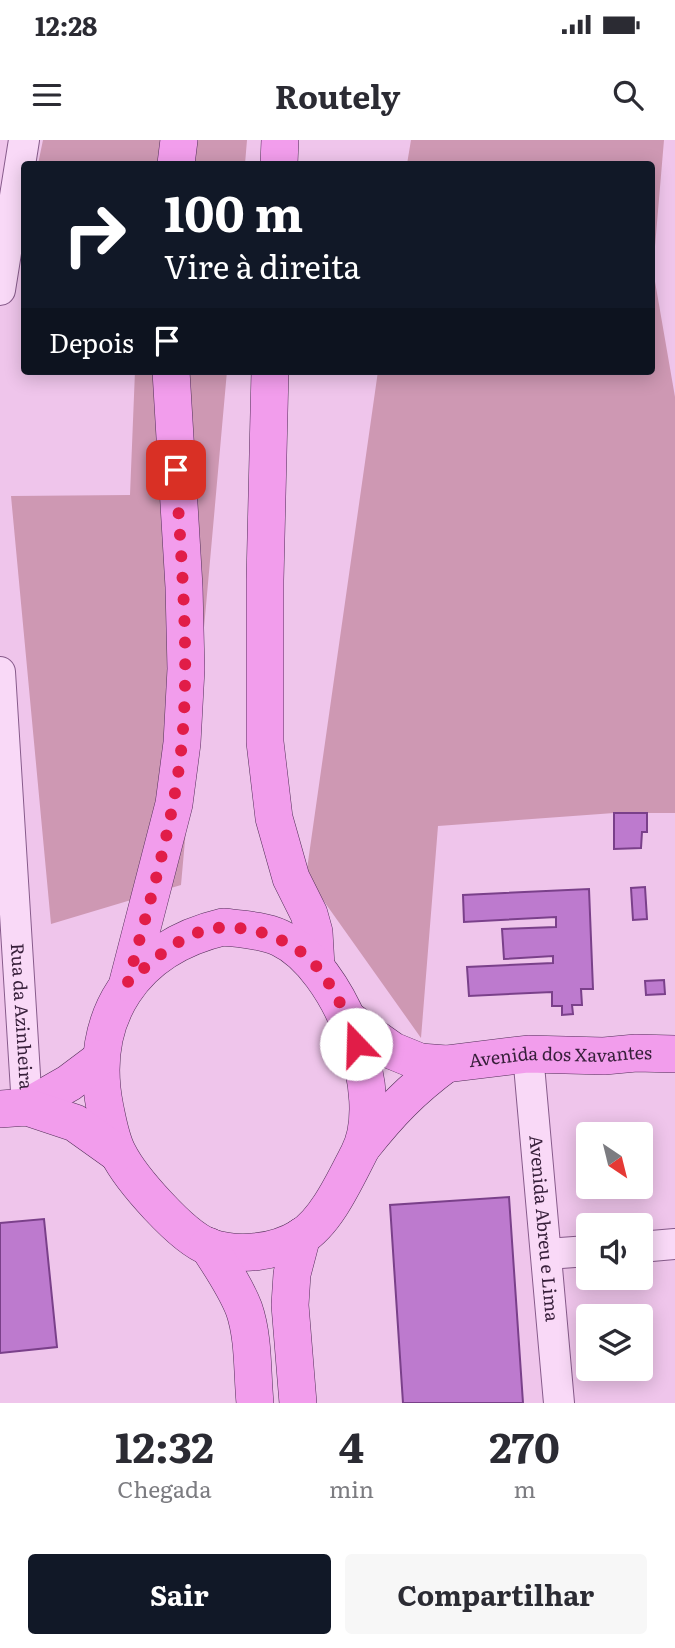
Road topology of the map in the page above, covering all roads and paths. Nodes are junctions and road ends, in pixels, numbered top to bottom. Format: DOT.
graph roads {
  1 [pos="24,140"];
  2 [pos="179,140"];
  3 [pos="280,140"];
  4 [pos="176,161"];
  5 [pos="279,161"];
  6 [pos="0,290"];
  7 [pos="171,375"];
  8 [pos="270,375"];
  9 [pos="0,672"];
  10 [pos="316,966"];
  11 [pos="128,982"];
  12 [pos="349,1020"];
  13 [pos="675,1035"];
  14 [pos="636,1053"];
  15 [pos="528,1054"];
  16 [pos="675,1054"];
  17 [pos="101,1059"];
  18 [pos="446,1064"];
  19 [pos="14,1108"];
  20 [pos="363,1146"];
  21 [pos="117,1153"];
  22 [pos="302,1236"];
  23 [pos="675,1244"];
  24 [pos="208,1246"];
  25 [pos="653,1246"];
  26 [pos="576,1252"];
  27 [pos="547,1254"];
  28 [pos="255,1403"];
  29 [pos="298,1403"];
  30 [pos="559,1403"];
  1 -- 6 [label="street"];
  2 -- 4 [label="main road"];
  3 -- 5 [label="main road"];
  7 -- 11 [label="main road"];
  8 -- 10 [label="main road"];
  9 -- 19 [label="street, Rua da Azinheira"];
  10 -- 11 [label="main road"];
  10 -- 12 [label="main road"];
  11 -- 17 [label="main road"];
  12 -- 18 [label="main road, Avenida dos Xavantes"];
  12 -- 20 [label="main road"];
  13 -- 14 [label="main road"];
  14 -- 15 [label="main road, Avenida dos Xavantes"];
  14 -- 16 [label="main road, Avenida dos Xavantes"];
  15 -- 18 [label="main road, Avenida dos Xavantes"];
  15 -- 27 [label="street, Avenida Abreu e Lima"];
  17 -- 19 [label="main road"];
  17 -- 21 [label="main road"];
  18 -- 20 [label="main road, Avenida dos Xavantes"];
  19 -- 21 [label="main road"];
  20 -- 22 [label="main road"];
  21 -- 24 [label="main road"];
  22 -- 24 [label="main road"];
  22 -- 29 [label="main road"];
  23 -- 25 [label="street"];
  24 -- 28 [label="main road"];
  26 -- 27 [label="street"];
  27 -- 30 [label="street, Avenida Abreu e Lima"];
}
